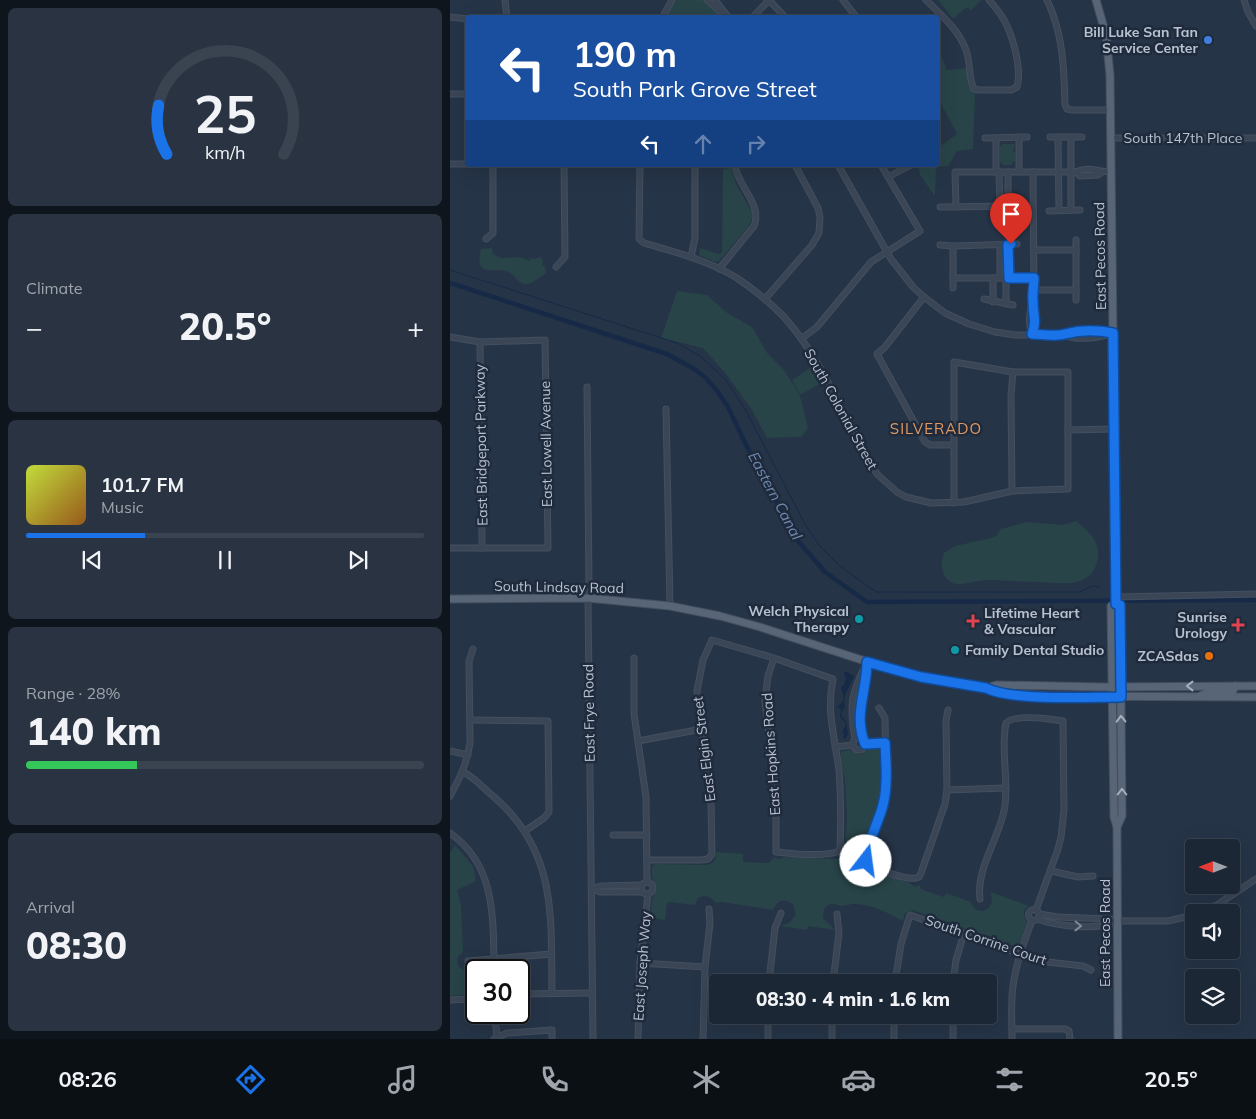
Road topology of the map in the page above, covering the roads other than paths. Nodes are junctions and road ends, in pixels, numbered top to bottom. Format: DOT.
graph roads {
  1 [pos="505,0"];
  2 [pos="672,0"];
  3 [pos="707,0"];
  4 [pos="715,0"];
  5 [pos="769,0"];
  6 [pos="842,0"];
  7 [pos="926,0"];
  8 [pos="989,0"];
  9 [pos="1047,0"];
  10 [pos="1096,0"];
  11 [pos="1244,0"];
  12 [pos="724,13"];
  13 [pos="507,15"];
  14 [pos="664,15"];
  15 [pos="726,15"];
  16 [pos="755,15"];
  17 [pos="783,15"];
  18 [pos="854,15"];
  19 [pos="450,17"];
  20 [pos="465,19"];
  21 [pos="1256,26"];
  22 [pos="450,94"];
  23 [pos="465,94"];
  24 [pos="1111,110"];
  25 [pos="1050,137"];
  26 [pos="1058,137"];
  27 [pos="1071,137"];
  28 [pos="1082,137"];
  29 [pos="985,138"];
  30 [pos="996,138"];
  31 [pos="1019,138"];
  32 [pos="1027,138"];
  33 [pos="1111,138"];
  34 [pos="1256,138"];
  35 [pos="450,164"];
  36 [pos="465,164"];
  37 [pos="492,167"];
  38 [pos="564,167"];
  39 [pos="640,167"];
  40 [pos="695,167"];
  41 [pos="736,167"];
  42 [pos="795,167"];
  43 [pos="839,167"];
  44 [pos="882,167"];
  45 [pos="907,167"];
  46 [pos="998,172"];
  47 [pos="1008,172"];
  48 [pos="1019,172"];
  49 [pos="1033,172"];
  50 [pos="1058,172"];
  51 [pos="1073,172"];
  52 [pos="1111,172"];
  53 [pos="888,177"];
  54 [pos="956,206"];
  55 [pos="1000,206"];
  56 [pos="940,207"];
  57 [pos="1049,210"];
  58 [pos="1058,210"];
  59 [pos="1071,210"];
  60 [pos="1080,210"];
  61 [pos="486,239"];
  62 [pos="1076,240"];
  63 [pos="1017,244"];
  64 [pos="940,245"];
  65 [pos="1000,245"];
  66 [pos="1008,245"];
  67 [pos="953,246"];
  68 [pos="1034,250"];
  69 [pos="1076,250"];
  70 [pos="887,251"];
  71 [pos="691,257"];
  72 [pos="556,268"];
  73 [pos="719,269"];
  74 [pos="953,278"];
  75 [pos="993,278"];
  76 [pos="1005,278"];
  77 [pos="1034,278"];
  78 [pos="953,288"];
  79 [pos="1034,290"];
  80 [pos="1076,290"];
  81 [pos="924,298"];
  82 [pos="765,299"];
  83 [pos="984,299"];
  84 [pos="1076,300"];
  85 [pos="993,302"];
  86 [pos="1006,304"];
  87 [pos="1013,305"];
  88 [pos="1113,333"];
  89 [pos="1032,334"];
  90 [pos="450,337"];
  91 [pos="801,339"];
  92 [pos="480,342"];
  93 [pos="1013,372"];
  94 [pos="587,387"];
  95 [pos="666,410"];
  96 [pos="1114,429"];
  97 [pos="1068,430"];
  98 [pos="954,445"];
  99 [pos="1012,491"];
  100 [pos="954,502"];
  101 [pos="450,548"];
  102 [pos="482,548"];
  103 [pos="1256,594"];
  104 [pos="588,598"];
  105 [pos="450,599"];
  106 [pos="1116,599"];
  107 [pos="670,606"];
  108 [pos="473,649"];
  109 [pos="634,658"];
  110 [pos="774,658"];
  111 [pos="867,662"];
  112 [pos="1235,686"];
  113 [pos="1256,686"];
  114 [pos="1111,687"];
  115 [pos="1121,687"];
  116 [pos="986,688"];
  117 [pos="1112,697"];
  118 [pos="1121,697"];
  119 [pos="1198,697"];
  120 [pos="1256,697"];
  121 [pos="879,708"];
  122 [pos="948,710"];
  123 [pos="470,720"];
  124 [pos="702,729"];
  125 [pos="638,741"];
  126 [pos="859,742"];
  127 [pos="885,743"];
  128 [pos="836,747"];
  129 [pos="450,750"];
  130 [pos="468,755"];
  131 [pos="463,772"];
  132 [pos="1006,788"];
  133 [pos="947,790"];
  134 [pos="450,796"];
  135 [pos="1117,827"];
  136 [pos="525,831"];
  137 [pos="450,834"];
  138 [pos="613,835"];
  139 [pos="647,835"];
  140 [pos="647,860"];
  141 [pos="1050,871"];
  142 [pos="1093,876"];
  143 [pos="1256,879"];
  144 [pos="645,883"];
  145 [pos="592,889"];
  146 [pos="645,893"];
  147 [pos="980,900"];
  148 [pos="1218,904"];
  149 [pos="709,909"];
  150 [pos="781,914"];
  151 [pos="837,914"];
  152 [pos="1036,916"];
  153 [pos="1185,918"];
  154 [pos="1118,921"];
  155 [pos="964,933"];
  156 [pos="551,954"];
  157 [pos="1020,954"];
  158 [pos="494,958"];
  159 [pos="485,959"];
  160 [pos="640,963"];
  161 [pos="705,967"];
  162 [pos="1091,970"];
  163 [pos="770,974"];
  164 [pos="834,974"];
  165 [pos="896,974"];
  166 [pos="955,974"];
  167 [pos="552,993"];
  168 [pos="592,993"];
  169 [pos="530,994"];
  170 [pos="465,999"];
  171 [pos="450,1000"];
  172 [pos="704,1003"];
  173 [pos="709,1003"];
  174 [pos="494,1024"];
  175 [pos="768,1024"];
  176 [pos="832,1024"];
  177 [pos="894,1024"];
  178 [pos="953,1024"];
  179 [pos="1012,1029"];
  180 [pos="495,1038"];
  181 [pos="552,1039"];
  182 [pos="593,1039"];
  183 [pos="638,1039"];
  184 [pos="703,1039"];
  185 [pos="768,1039"];
  186 [pos="832,1039"];
  187 [pos="894,1039"];
  188 [pos="953,1039"];
  189 [pos="1012,1039"];
  190 [pos="1070,1039"];
  191 [pos="1118,1039"];
  1 -- 13 [label="street"];
  2 -- 14 [label="street"];
  3 -- 12 [label="street"];
  4 -- 12 [label="street"];
  5 -- 16 [label="street"];
  5 -- 17 [label="street"];
  6 -- 18 [label="street"];
  7 -- 8 [label="street"];
  9 -- 24 [label="street"];
  10 -- 24 [label="main road, East Pecos Road"];
  11 -- 21 [label="street"];
  12 -- 15 [label="street"];
  19 -- 20 [label="street"];
  22 -- 23 [label="street"];
  24 -- 33 [label="main road, East Pecos Road"];
  25 -- 26 [label="street"];
  26 -- 27 [label="street"];
  26 -- 50 [label="street"];
  27 -- 28 [label="street"];
  27 -- 51 [label="street"];
  29 -- 30 [label="street"];
  30 -- 31 [label="street"];
  30 -- 46 [label="street"];
  31 -- 32 [label="street"];
  31 -- 48 [label="street"];
  33 -- 34 [label="street, South 147th Place"];
  33 -- 52 [label="main road, East Pecos Road"];
  35 -- 36 [label="street"];
  37 -- 61 [label="street"];
  38 -- 72 [label="street"];
  39 -- 71 [label="street, South Colonial Street"];
  40 -- 71 [label="street"];
  41 -- 73 [label="street"];
  42 -- 82 [label="street"];
  43 -- 70 [label="street"];
  44 -- 53 [label="street"];
  45 -- 53 [label="street"];
  46 -- 47 [label="street"];
  46 -- 54 [label="street"];
  46 -- 55 [label="street"];
  47 -- 48 [label="street"];
  47 -- 55 [label="street"];
  48 -- 49 [label="street"];
  49 -- 50 [label="street"];
  49 -- 68 [label="street"];
  50 -- 51 [label="street"];
  50 -- 58 [label="street"];
  51 -- 52 [label="street"];
  51 -- 59 [label="street"];
  52 -- 88 [label="main road, East Pecos Road"];
  53 -- 70 [label="street"];
  54 -- 55 [label="street"];
  54 -- 56 [label="street"];
  57 -- 58 [label="street"];
  58 -- 59 [label="street"];
  59 -- 60 [label="street"];
  62 -- 69 [label="street"];
  63 -- 66 [label="street"];
  64 -- 67 [label="street"];
  65 -- 66 [label="street"];
  65 -- 67 [label="street"];
  65 -- 76 [label="street"];
  66 -- 76 [label="street"];
  67 -- 74 [label="street"];
  68 -- 69 [label="street"];
  68 -- 77 [label="street"];
  69 -- 80 [label="street"];
  70 -- 81 [label="street"];
  70 -- 91 [label="street"];
  71 -- 73 [label="street, South Colonial Street"];
  73 -- 82 [label="street, South Colonial Street"];
  74 -- 75 [label="street"];
  74 -- 78 [label="street"];
  75 -- 76 [label="street"];
  75 -- 85 [label="street"];
  76 -- 77 [label="street"];
  76 -- 86 [label="street"];
  77 -- 79 [label="street"];
  79 -- 80 [label="street"];
  79 -- 89 [label="street"];
  80 -- 84 [label="street"];
  81 -- 89 [label="street"];
  81 -- 98 [label="street"];
  82 -- 91 [label="street, South Colonial Street"];
  83 -- 85 [label="street"];
  85 -- 86 [label="street"];
  86 -- 87 [label="street"];
  88 -- 89 [label="street"];
  88 -- 96 [label="main road, East Pecos Road"];
  90 -- 92 [label="street"];
  91 -- 100 [label="street, South Colonial Street"];
  92 -- 102 [label="street, East Bridgeport Parkway"];
  92 -- 102 [label="street, East Lowell Avenue"];
  93 -- 97 [label="street"];
  93 -- 98 [label="street"];
  93 -- 99 [label="street"];
  94 -- 104 [label="street, East Frye Road"];
  95 -- 107 [label="street"];
  96 -- 97 [label="street"];
  96 -- 106 [label="main road, East Pecos Road"];
  97 -- 99 [label="street, South Colonial Street"];
  98 -- 100 [label="street"];
  99 -- 100 [label="street, South Colonial Street"];
  101 -- 102 [label="street"];
  103 -- 106 [label="street"];
  104 -- 105 [label="main road, South Lindsay Road"];
  104 -- 107 [label="main road, South Lindsay Road"];
  104 -- 145 [label="street, East Frye Road"];
  106 -- 114 [label="main road, East Pecos Road"];
  106 -- 115 [label="main road, East Pecos Road"];
  107 -- 111 [label="main road, South Lindsay Road"];
  108 -- 123 [label="street"];
  109 -- 125 [label="street, East Joseph Way"];
  110 -- 124 [label="street, East Elgin Street"];
  110 -- 128 [label="street"];
  110 -- 128 [label="street, East Hopkins Road"];
  111 -- 116 [label="main road, South Lindsay Road"];
  111 -- 126 [label="street"];
  111 -- 126 [label="street"];
  112 -- 113 [label="main road, South Lindsay Road"];
  112 -- 115 [label="main road, South Lindsay Road, one-way"];
  112 -- 119 [label="main road"];
  114 -- 115 [label="main road, South Lindsay Road"];
  114 -- 116 [label="main road, South Lindsay Road"];
  114 -- 117 [label="main road, East Pecos Road"];
  115 -- 118 [label="main road, East Pecos Road"];
  116 -- 117 [label="main road, South Lindsay Road"];
  117 -- 118 [label="main road, South Lindsay Road"];
  117 -- 135 [label="main road, East Pecos Road"];
  118 -- 119 [label="main road, South Lindsay Road"];
  135 -- 118 [label="main road, East Pecos Road, one-way"];
  119 -- 120 [label="main road, South Lindsay Road"];
  121 -- 127 [label="street"];
  122 -- 133 [label="street"];
  123 -- 130 [label="street"];
  123 -- 136 [label="street"];
  124 -- 125 [label="street"];
  124 -- 140 [label="street, East Elgin Street"];
  125 -- 139 [label="street, East Joseph Way"];
  126 -- 127 [label="street"];
  126 -- 128 [label="street"];
  127 -- 133 [label="street"];
  129 -- 130 [label="street"];
  130 -- 131 [label="street"];
  131 -- 134 [label="street"];
  131 -- 136 [label="street"];
  132 -- 133 [label="street"];
  132 -- 141 [label="street"];
  132 -- 147 [label="street"];
  135 -- 154 [label="main road, East Pecos Road"];
  136 -- 156 [label="street"];
  137 -- 158 [label="street"];
  138 -- 139 [label="street"];
  139 -- 140 [label="street, East Joseph Way"];
  140 -- 144 [label="street, East Joseph Way"];
  141 -- 142 [label="street"];
  141 -- 152 [label="street"];
  143 -- 148 [label="street"];
  144 -- 145 [label="street"];
  144 -- 146 [label="street, East Joseph Way"];
  144 -- 146 [label="street, East Joseph Way"];
  145 -- 146 [label="street"];
  145 -- 168 [label="street, East Frye Road"];
  146 -- 160 [label="street, East Joseph Way"];
  149 -- 161 [label="street"];
  150 -- 163 [label="street"];
  151 -- 164 [label="street"];
  152 -- 154 [label="street"];
  152 -- 154 [label="street, one-way"];
  152 -- 157 [label="street"];
  153 -- 154 [label="street"];
  154 -- 191 [label="main road, East Pecos Road"];
  155 -- 157 [label="street, South Corrine Court"];
  155 -- 165 [label="street, South Corrine Court"];
  155 -- 166 [label="street"];
  156 -- 158 [label="street"];
  156 -- 167 [label="street"];
  157 -- 162 [label="street, South Corrine Court"];
  157 -- 179 [label="street"];
  158 -- 159 [label="street"];
  160 -- 161 [label="street"];
  160 -- 183 [label="street, East Joseph Way"];
  161 -- 172 [label="street"];
  167 -- 168 [label="street"];
  167 -- 169 [label="street"];
  168 -- 182 [label="street, East Frye Road"];
  170 -- 171 [label="street"];
  172 -- 173 [label="street"];
  172 -- 184 [label="street"];
  174 -- 180 [label="street"];
  175 -- 185 [label="street"];
  176 -- 186 [label="street"];
  177 -- 187 [label="street"];
  178 -- 188 [label="street"];
  179 -- 189 [label="street"];
  179 -- 190 [label="street"];
  180 -- 181 [label="street"];
}
